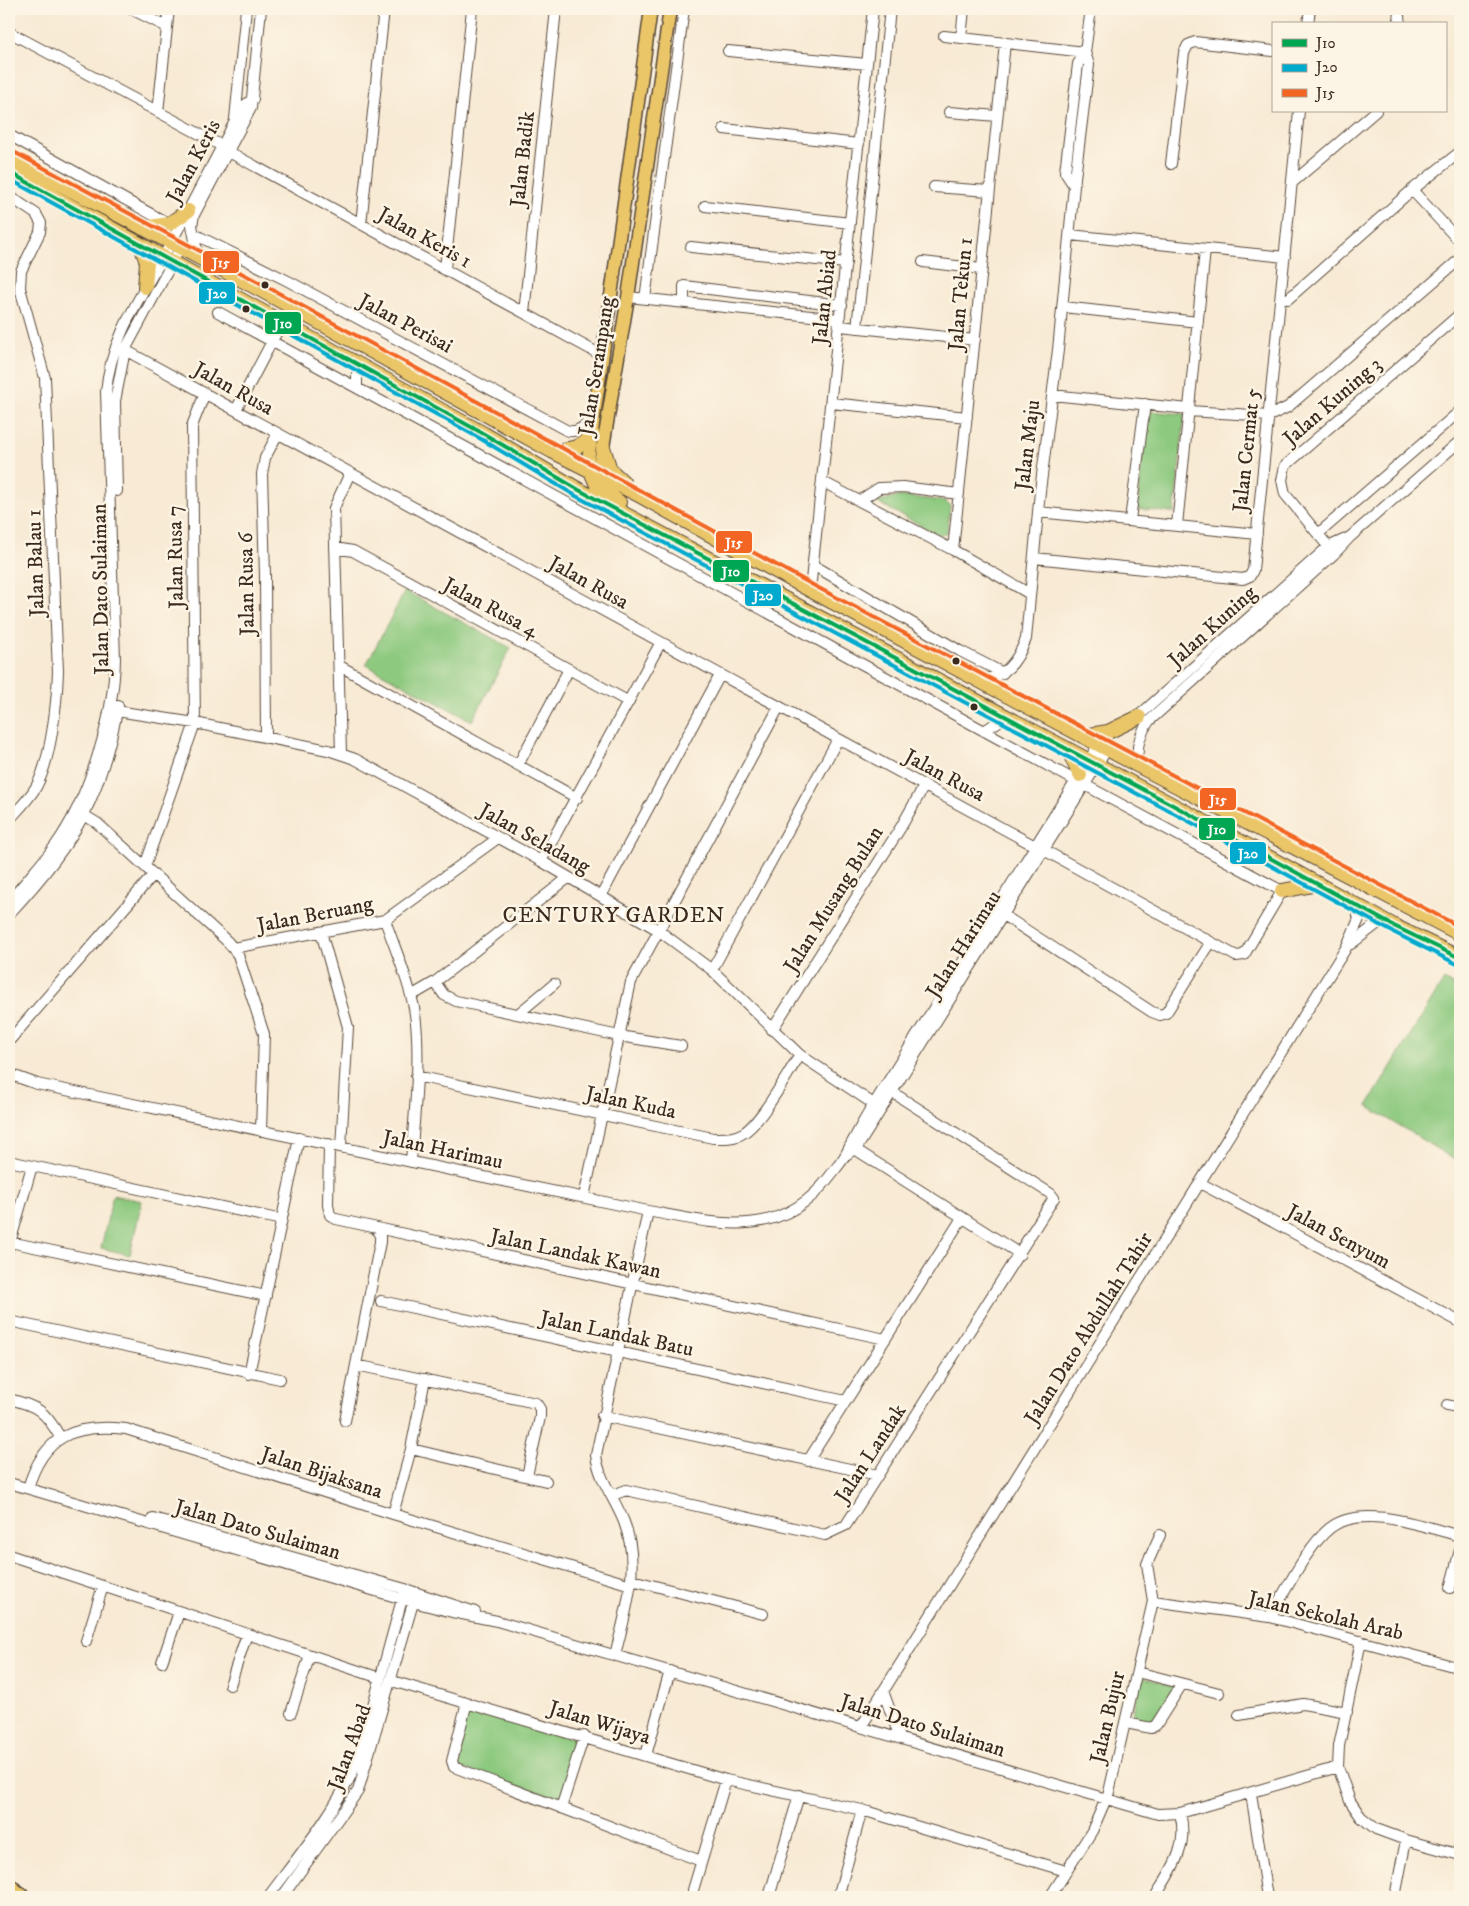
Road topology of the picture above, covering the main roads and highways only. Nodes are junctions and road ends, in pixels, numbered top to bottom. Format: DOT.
graph roads {
  1 [pos="651,9"];
  2 [pos="670,9"];
  3 [pos="9,157"];
  4 [pos="9,172"];
  5 [pos="188,211"];
  6 [pos="143,228"];
  7 [pos="141,246"];
  8 [pos="145,287"];
  9 [pos="592,433"];
  10 [pos="484,434"];
  11 [pos="603,447"];
  12 [pos="552,451"];
  13 [pos="591,471"];
  14 [pos="637,494"];
  15 [pos="674,538"];
  16 [pos="1139,717"];
  17 [pos="1084,736"];
  18 [pos="1068,748"];
  19 [pos="1080,780"];
  20 [pos="1318,884"];
  21 [pos="1282,891"];
  22 [pos="1460,934"];
  23 [pos="1460,958"];
  24 [pos="9,1884"];
  25 [pos="24,1897"];
  1 -- 9 [label="main road, Jalan Serampang"];
  2 -- 11 [label="main road, Jalan Serampang"];
  3 -- 6 [label="highway"];
  4 -- 7 [label="highway"];
  5 -- 6 [label="highway"];
  6 -- 12 [label="highway"];
  7 -- 8 [label="highway"];
  7 -- 10 [label="highway"];
  9 -- 12 [label="highway"];
  9 -- 13 [label="main road, Jalan Serampang"];
  10 -- 13 [label="highway"];
  10 -- 15 [label="highway"];
  11 -- 13 [label="main road, Jalan Serampang"];
  11 -- 14 [label="highway"];
  12 -- 13 [label="highway"];
  13 -- 14 [label="highway"];
  13 -- 15 [label="highway"];
  14 -- 17 [label="highway"];
  15 -- 18 [label="highway"];
  16 -- 17 [label="highway"];
  17 -- 22 [label="highway"];
  18 -- 19 [label="highway"];
  18 -- 20 [label="highway"];
  20 -- 21 [label="highway"];
  20 -- 23 [label="highway"];
  24 -- 25 [label="main road"];
}
